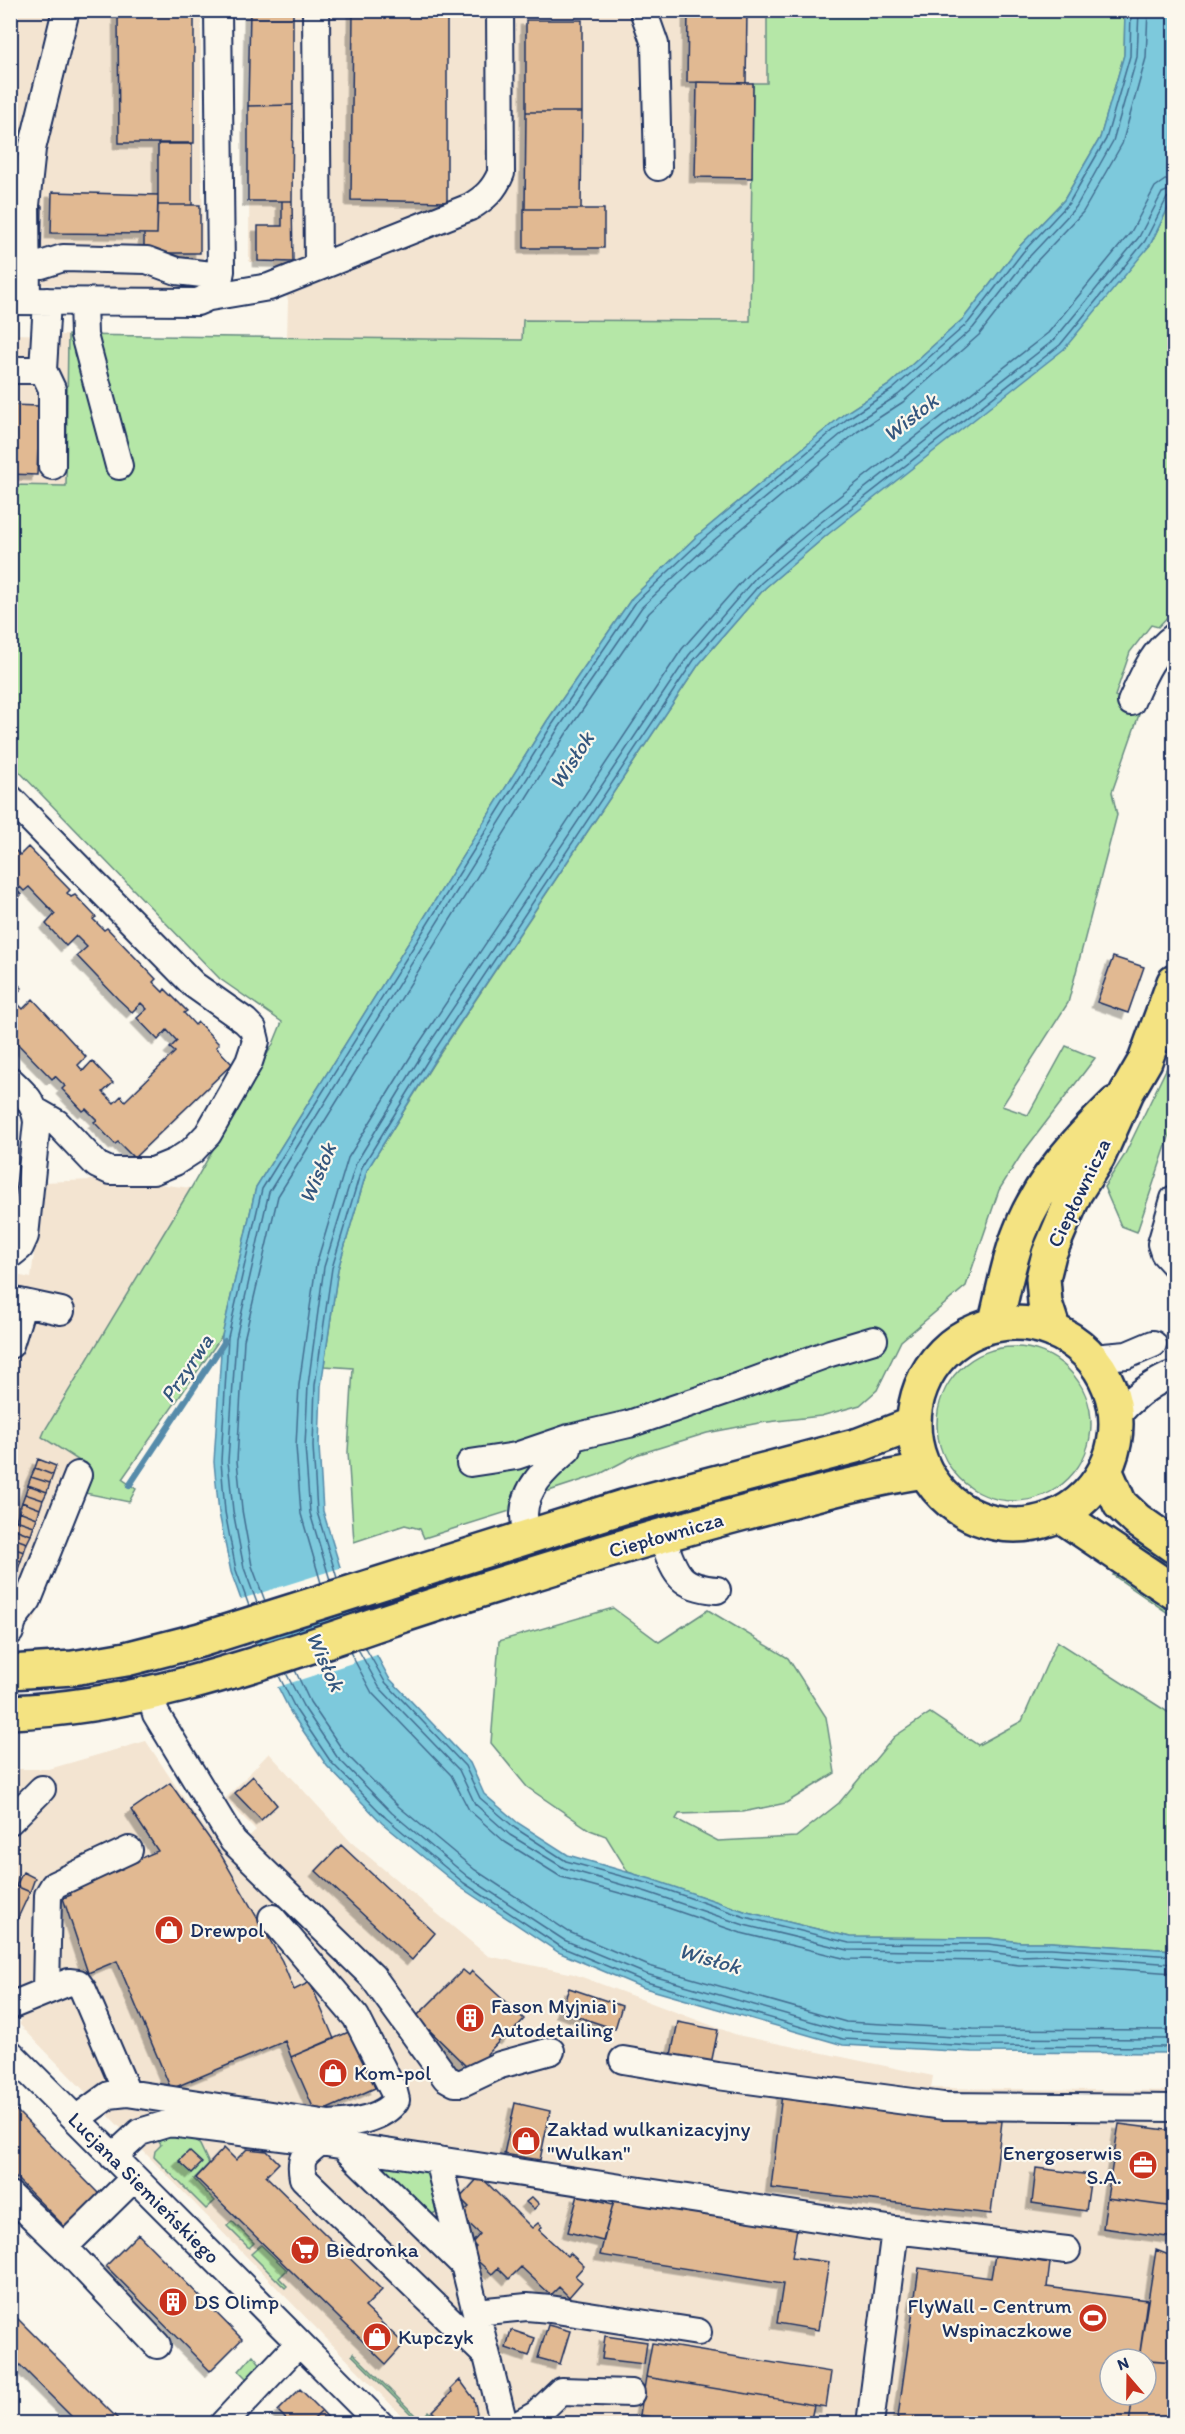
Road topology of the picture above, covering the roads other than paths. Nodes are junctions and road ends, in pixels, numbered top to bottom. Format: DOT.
graph roads {
  1 [pos="66,10"];
  2 [pos="218,10"];
  3 [pos="316,10"];
  4 [pos="500,10"];
  5 [pos="643,10"];
  6 [pos="658,167"];
  7 [pos="26,265"];
  8 [pos="162,266"];
  9 [pos="318,267"];
  10 [pos="209,292"];
  11 [pos="28,301"];
  12 [pos="83,302"];
  13 [pos="163,302"];
  14 [pos="10,370"];
  15 [pos="43,370"];
  16 [pos="52,466"];
  17 [pos="118,466"];
  18 [pos="1174,637"];
  19 [pos="1131,702"];
  20 [pos="10,798"];
  21 [pos="1174,982"];
  22 [pos="10,1080"];
  23 [pos="1127,1092"];
  24 [pos="36,1111"];
  25 [pos="1174,1199"];
  26 [pos="10,1255"];
  27 [pos="1174,1264"];
  28 [pos="17,1302"];
  29 [pos="61,1311"];
  30 [pos="995,1325"];
  31 [pos="1054,1331"];
  32 [pos="874,1340"];
  33 [pos="1153,1344"];
  34 [pos="10,1345"];
  35 [pos="1092,1358"];
  36 [pos="1169,1376"];
  37 [pos="1116,1417"];
  38 [pos="911,1425"];
  39 [pos="569,1438"];
  40 [pos="470,1463"];
  41 [pos="1105,1470"];
  42 [pos="925,1471"];
  43 [pos="78,1474"];
  44 [pos="1060,1515"];
  45 [pos="662,1535"];
  46 [pos="527,1538"];
  47 [pos="1174,1546"];
  48 [pos="717,1590"];
  49 [pos="1174,1592"];
  50 [pos="10,1632"];
  51 [pos="10,1672"];
  52 [pos="150,1692"];
  53 [pos="10,1712"];
  54 [pos="42,1789"];
  55 [pos="10,1821"];
  56 [pos="129,1850"];
  57 [pos="272,1918"];
  58 [pos="46,1991"];
  59 [pos="10,2006"];
  60 [pos="551,2051"];
  61 [pos="10,2053"];
  62 [pos="623,2060"];
  63 [pos="127,2093"];
  64 [pos="1174,2108"];
  65 [pos="76,2119"];
  66 [pos="332,2144"];
  67 [pos="113,2157"];
  68 [pos="438,2160"];
  69 [pos="134,2178"];
  70 [pos="10,2195"];
  71 [pos="895,2230"];
  72 [pos="64,2247"];
  73 [pos="1067,2250"];
  74 [pos="464,2265"];
  75 [pos="476,2312"];
  76 [pos="698,2332"];
  77 [pos="299,2343"];
  78 [pos="157,2345"];
  79 [pos="487,2356"];
  80 [pos="631,2393"];
  81 [pos="223,2424"];
  82 [pos="380,2424"];
  83 [pos="504,2424"];
  84 [pos="519,2424"];
  85 [pos="870,2424"];
  1 -- 7 [label="street"];
  2 -- 10 [label="street"];
  3 -- 9 [label="street"];
  4 -- 9 [label="street"];
  5 -- 6 [label="street"];
  7 -- 8 [label="street"];
  7 -- 11 [label="street"];
  8 -- 10 [label="street"];
  8 -- 13 [label="street"];
  9 -- 10 [label="street"];
  10 -- 13 [label="street"];
  11 -- 12 [label="street"];
  11 -- 15 [label="street"];
  12 -- 13 [label="street"];
  12 -- 17 [label="street"];
  14 -- 15 [label="street"];
  15 -- 16 [label="street"];
  18 -- 19 [label="street"];
  20 -- 24 [label="street"];
  21 -- 23 [label="main road, Ciepłownicza"];
  22 -- 24 [label="street"];
  23 -- 30 [label="main road, Ciepłownicza"];
  23 -- 31 [label="main road, Ciepłownicza"];
  24 -- 26 [label="street"];
  25 -- 27 [label="street"];
  28 -- 29 [label="street"];
  28 -- 34 [label="street"];
  30 -- 31 [label="main road"];
  30 -- 38 [label="main road"];
  31 -- 35 [label="main road"];
  32 -- 39 [label="street"];
  33 -- 35 [label="street"];
  35 -- 37 [label="main road"];
  36 -- 37 [label="street"];
  37 -- 41 [label="main road"];
  38 -- 42 [label="main road"];
  38 -- 46 [label="main road, Ciepłownicza"];
  39 -- 40 [label="street"];
  39 -- 46 [label="street"];
  41 -- 44 [label="main road"];
  41 -- 47 [label="main road"];
  42 -- 44 [label="main road"];
  42 -- 45 [label="main road, Ciepłownicza"];
  43 -- 50 [label="street"];
  44 -- 49 [label="main road"];
  45 -- 48 [label="street"];
  45 -- 52 [label="main road, Ciepłownicza"];
  46 -- 51 [label="main road, Ciepłownicza"];
  52 -- 53 [label="main road, Ciepłownicza"];
  52 -- 60 [label="street"];
  54 -- 55 [label="street"];
  56 -- 58 [label="street"];
  57 -- 63 [label="street"];
  58 -- 59 [label="street"];
  58 -- 63 [label="street"];
  61 -- 65 [label="street, Lucjana Siemieńskiego"];
  62 -- 64 [label="street"];
  63 -- 65 [label="street"];
  65 -- 67 [label="street, Lucjana Siemieńskiego"];
  66 -- 67 [label="street"];
  66 -- 68 [label="street"];
  66 -- 74 [label="street"];
  66 -- 79 [label="street"];
  67 -- 69 [label="street, Lucjana Siemieńskiego"];
  68 -- 71 [label="street"];
  68 -- 74 [label="street"];
  69 -- 72 [label="street"];
  69 -- 77 [label="street, Lucjana Siemieńskiego"];
  70 -- 72 [label="street"];
  71 -- 73 [label="street"];
  71 -- 85 [label="street"];
  72 -- 78 [label="street"];
  74 -- 75 [label="street"];
  75 -- 76 [label="street"];
  75 -- 79 [label="street"];
  77 -- 81 [label="street"];
  77 -- 82 [label="street, Lucjana Siemieńskiego"];
  79 -- 83 [label="street"];
  80 -- 84 [label="street"];
}
